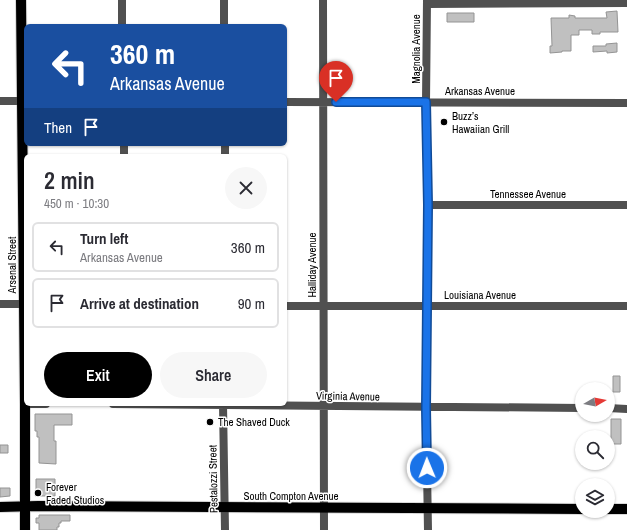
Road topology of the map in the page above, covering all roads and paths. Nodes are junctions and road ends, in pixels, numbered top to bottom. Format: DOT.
graph roads {
  1 [pos="21,0"];
  2 [pos="122,0"];
  3 [pos="224,0"];
  4 [pos="323,0"];
  5 [pos="427,2"];
  6 [pos="627,4"];
  7 [pos="122,24"];
  8 [pos="224,24"];
  9 [pos="0,101"];
  10 [pos="24,101"];
  11 [pos="287,102"];
  12 [pos="323,102"];
  13 [pos="426,102"];
  14 [pos="627,103"];
  15 [pos="428,205"];
  16 [pos="627,205"];
  17 [pos="0,304"];
  18 [pos="24,304"];
  19 [pos="287,306"];
  20 [pos="323,306"];
  21 [pos="428,306"];
  22 [pos="627,306"];
  23 [pos="25,406"];
  24 [pos="223,406"];
  25 [pos="287,406"];
  26 [pos="324,406"];
  27 [pos="426,408"];
  28 [pos="575,408"];
  29 [pos="615,408"];
  30 [pos="627,408"];
  31 [pos="25,507"];
  32 [pos="225,507"];
  33 [pos="0,508"];
  34 [pos="324,508"];
  35 [pos="428,508"];
  36 [pos="575,509"];
  37 [pos="615,509"];
  38 [pos="627,509"];
  39 [pos="25,530"];
  40 [pos="225,530"];
  41 [pos="324,530"];
  42 [pos="428,530"];
  1 -- 10 [label="main road, Arsenal Street"];
  2 -- 7 [label="street"];
  3 -- 8 [label="street"];
  4 -- 12 [label="street, Halliday Avenue"];
  5 -- 6 [label="street"];
  5 -- 13 [label="street, Magnolia Avenue"];
  9 -- 10 [label="street"];
  11 -- 12 [label="street, Arkansas Avenue"];
  12 -- 13 [label="street, Arkansas Avenue"];
  12 -- 20 [label="street, Halliday Avenue"];
  13 -- 14 [label="street, Arkansas Avenue"];
  13 -- 15 [label="street, Magnolia Avenue"];
  15 -- 16 [label="street, Tennessee Avenue"];
  15 -- 21 [label="street, Magnolia Avenue"];
  17 -- 18 [label="street"];
  19 -- 20 [label="street, Louisiana Avenue"];
  20 -- 21 [label="street, Louisiana Avenue"];
  20 -- 26 [label="street, Halliday Avenue"];
  21 -- 22 [label="street, Louisiana Avenue"];
  21 -- 27 [label="street, Magnolia Avenue"];
  23 -- 31 [label="main road, Arsenal Street"];
  24 -- 32 [label="street, Pestalozzi Street"];
  25 -- 26 [label="street, Virginia Avenue"];
  26 -- 27 [label="street, Virginia Avenue"];
  26 -- 34 [label="street, Halliday Avenue"];
  27 -- 28 [label="street, Virginia Avenue"];
  27 -- 35 [label="street, Magnolia Avenue"];
  29 -- 30 [label="street"];
  31 -- 32 [label="main road, South Compton Avenue"];
  31 -- 33 [label="main road, South Compton Avenue"];
  31 -- 39 [label="main road, Arsenal Street"];
  32 -- 34 [label="main road, South Compton Avenue"];
  32 -- 40 [label="street, Pestalozzi Street"];
  34 -- 35 [label="main road, South Compton Avenue"];
  34 -- 41 [label="street, Halliday Avenue"];
  35 -- 36 [label="main road, South Compton Avenue"];
  35 -- 42 [label="street, Magnolia Avenue"];
  37 -- 38 [label="main road"];
}
